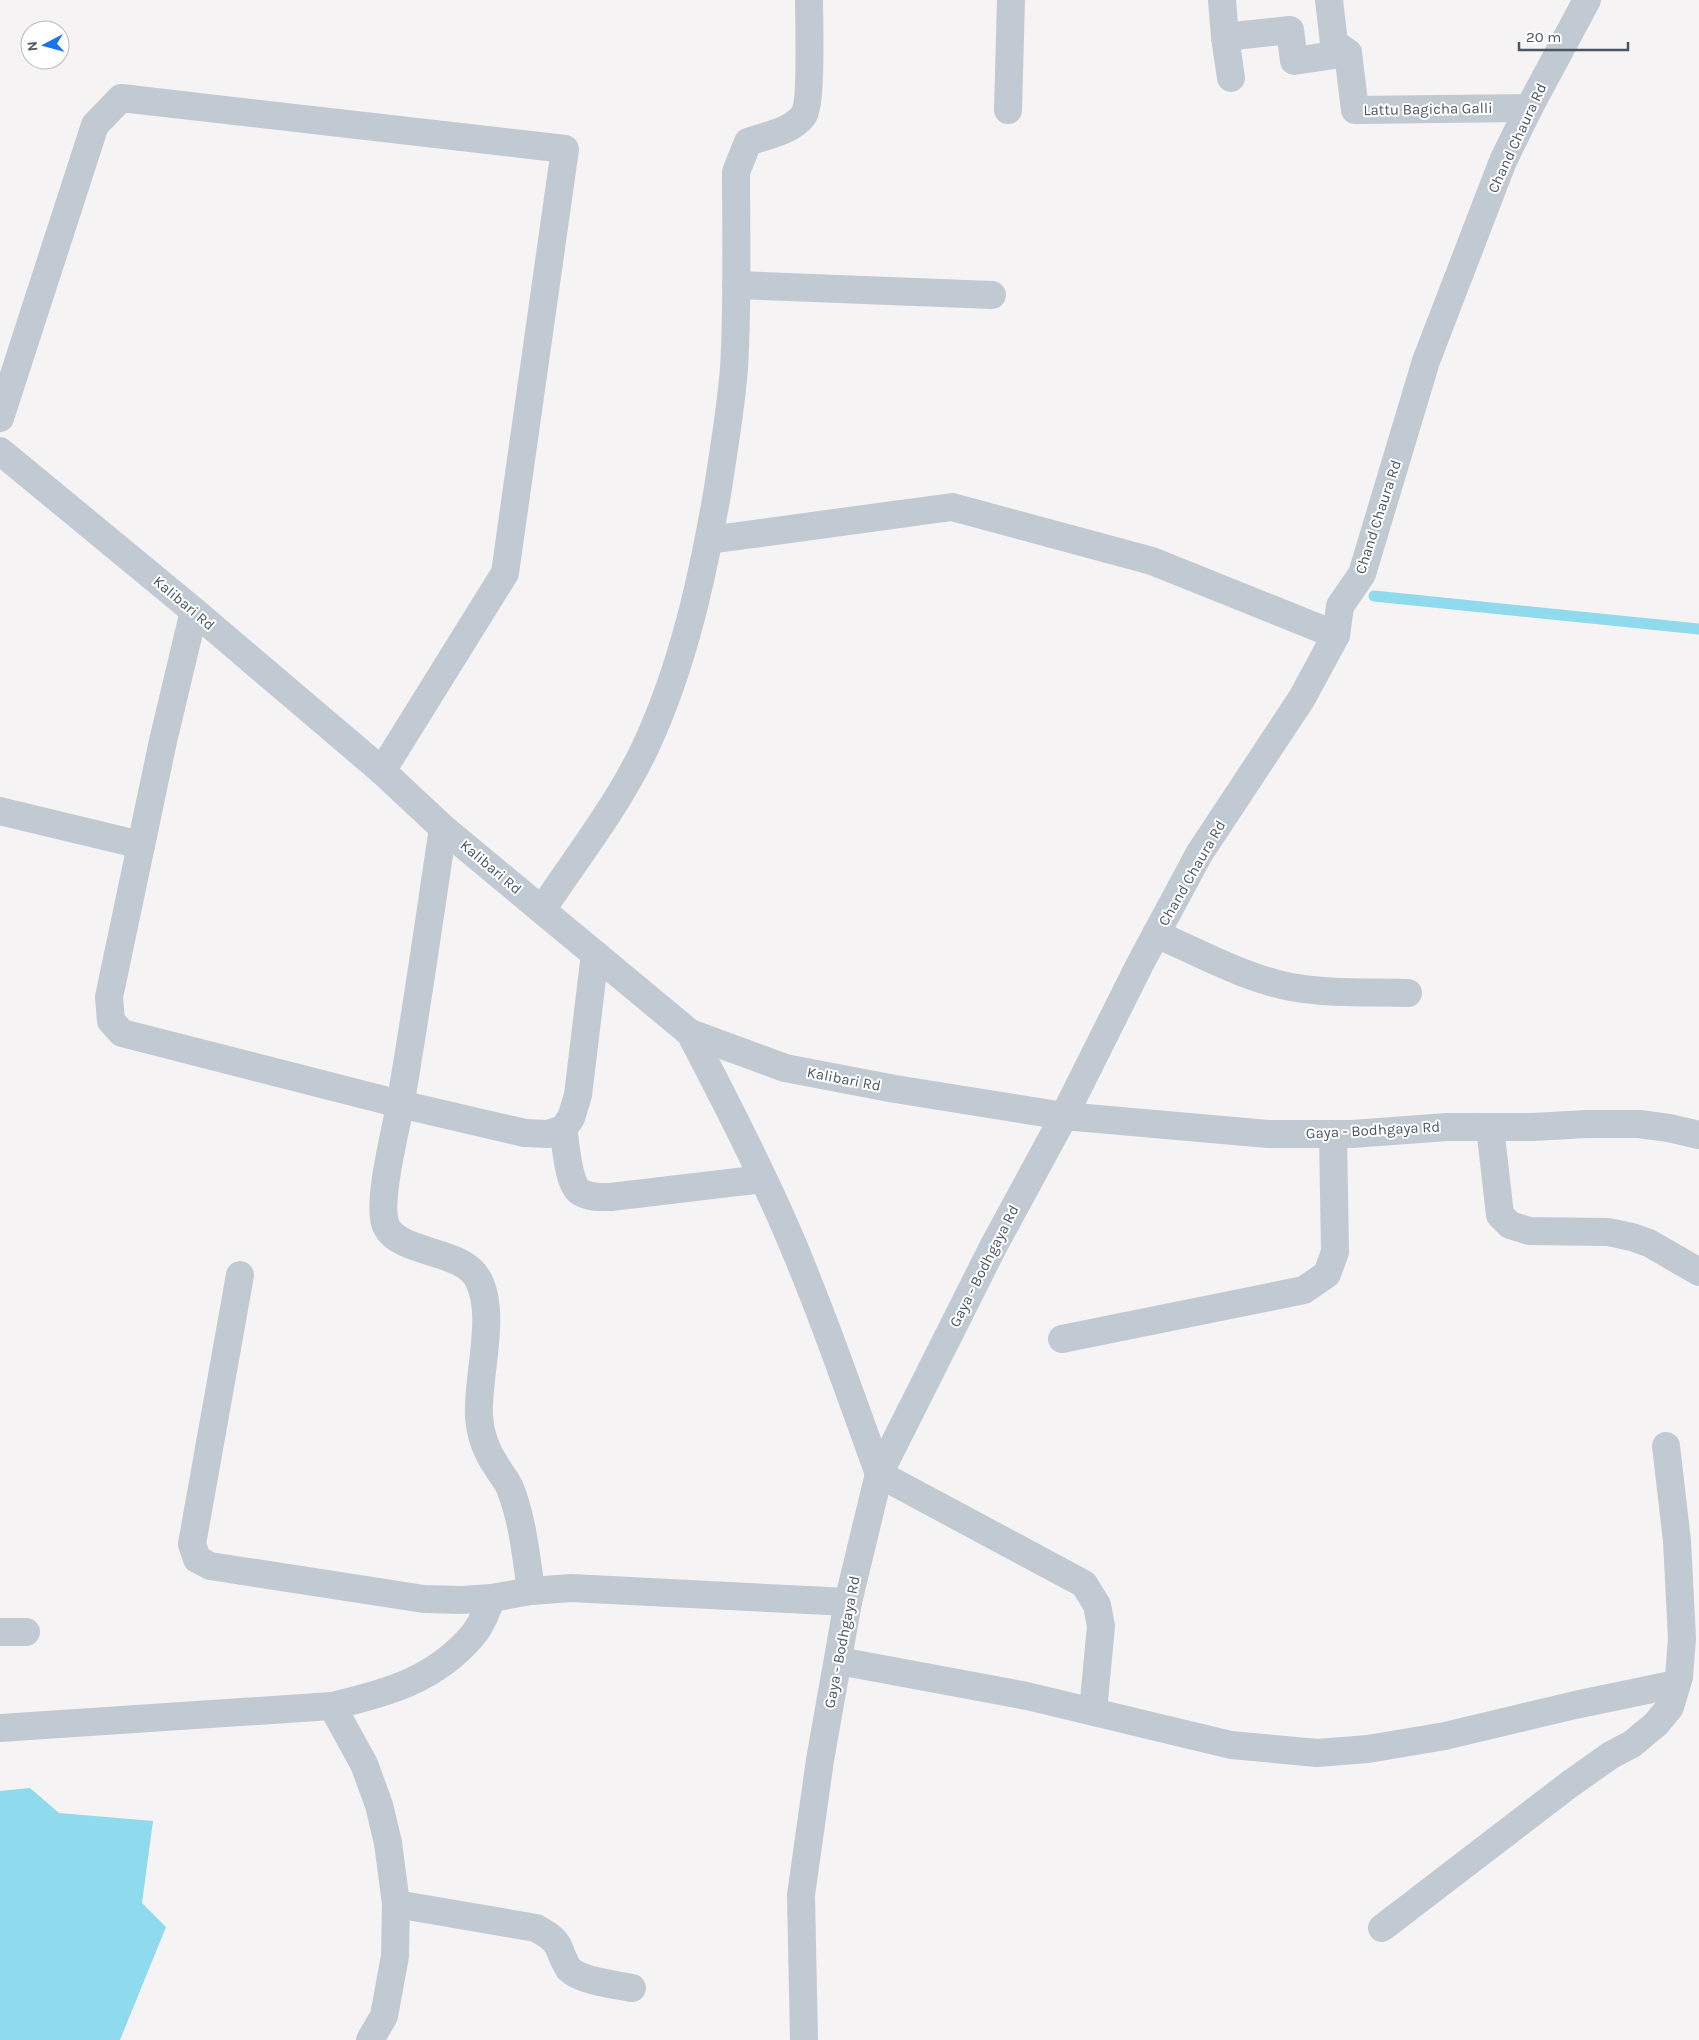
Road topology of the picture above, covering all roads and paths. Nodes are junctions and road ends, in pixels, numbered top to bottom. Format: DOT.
graph roads {
  1 [pos="809,0"];
  2 [pos="1011,0"];
  3 [pos="1222,0"];
  4 [pos="1328,0"];
  5 [pos="1587,0"];
  6 [pos="1225,37"];
  7 [pos="1348,53"];
  8 [pos="1231,78"];
  9 [pos="1529,108"];
  10 [pos="1008,110"];
  11 [pos="736,285"];
  12 [pos="992,295"];
  13 [pos="0,418"];
  14 [pos="0,451"];
  15 [pos="709,540"];
  16 [pos="194,611"];
  17 [pos="1336,635"];
  18 [pos="382,771"];
  19 [pos="0,811"];
  20 [pos="444,828"];
  21 [pos="141,845"];
  22 [pos="542,910"];
  23 [pos="1156,934"];
  24 [pos="595,954"];
  25 [pos="1408,993"];
  26 [pos="690,1032"];
  27 [pos="400,1104"];
  28 [pos="1064,1116"];
  29 [pos="1490,1127"];
  30 [pos="563,1129"];
  31 [pos="1333,1134"];
  32 [pos="1699,1135"];
  33 [pos="763,1179"];
  34 [pos="1699,1272"];
  35 [pos="240,1275"];
  36 [pos="1062,1339"];
  37 [pos="1666,1446"];
  38 [pos="879,1474"];
  39 [pos="1689,1587"];
  40 [pos="532,1591"];
  41 [pos="492,1598"];
  42 [pos="848,1602"];
  43 [pos="839,1662"];
  44 [pos="1676,1684"];
  45 [pos="332,1706"];
  46 [pos="1093,1711"];
  47 [pos="0,1728"];
  48 [pos="396,1904"];
  49 [pos="1382,1928"];
  50 [pos="632,1988"];
  51 [pos="370,2040"];
  52 [pos="804,2040"];
  1 -- 11 [label="street"];
  2 -- 10 [label="street"];
  3 -- 6 [label="street"];
  4 -- 7 [label="street"];
  5 -- 9 [label="street, Chand Chaura Rd"];
  6 -- 7 [label="street"];
  6 -- 8 [label="street"];
  7 -- 9 [label="street, Lattu Bagicha Galli"];
  9 -- 17 [label="street, Chand Chaura Rd"];
  11 -- 12 [label="street"];
  11 -- 15 [label="street"];
  13 -- 18 [label="street"];
  14 -- 16 [label="street, Kalibari Rd"];
  15 -- 17 [label="street"];
  15 -- 22 [label="street"];
  16 -- 18 [label="street, Kalibari Rd"];
  16 -- 21 [label="street"];
  17 -- 23 [label="street, Chand Chaura Rd"];
  18 -- 20 [label="street, Kalibari Rd"];
  19 -- 21 [label="street"];
  20 -- 22 [label="street, Kalibari Rd"];
  20 -- 27 [label="street"];
  21 -- 27 [label="street"];
  22 -- 24 [label="street, Kalibari Rd"];
  23 -- 25 [label="street"];
  23 -- 28 [label="street, Chand Chaura Rd"];
  24 -- 26 [label="street, Kalibari Rd"];
  24 -- 30 [label="street"];
  26 -- 28 [label="street, Kalibari Rd"];
  26 -- 33 [label="street"];
  27 -- 30 [label="street"];
  27 -- 40 [label="street"];
  28 -- 31 [label="street, Gaya - Bodhgaya Rd"];
  28 -- 38 [label="street, Gaya - Bodhgaya Rd"];
  29 -- 31 [label="street, Gaya - Bodhgaya Rd"];
  29 -- 32 [label="street, Gaya - Bodhgaya Rd"];
  29 -- 34 [label="street"];
  30 -- 33 [label="street"];
  31 -- 36 [label="street"];
  33 -- 38 [label="street"];
  35 -- 41 [label="street"];
  37 -- 39 [label="street"];
  38 -- 42 [label="street, Gaya - Bodhgaya Rd"];
  38 -- 46 [label="street"];
  39 -- 44 [label="street"];
  40 -- 41 [label="street"];
  40 -- 42 [label="street"];
  41 -- 45 [label="street"];
  42 -- 43 [label="street, Gaya - Bodhgaya Rd"];
  43 -- 46 [label="street"];
  43 -- 52 [label="street, Gaya - Bodhgaya Rd"];
  44 -- 46 [label="street"];
  44 -- 49 [label="street"];
  45 -- 47 [label="street"];
  45 -- 48 [label="street"];
  48 -- 50 [label="street"];
  48 -- 51 [label="street"];
}
